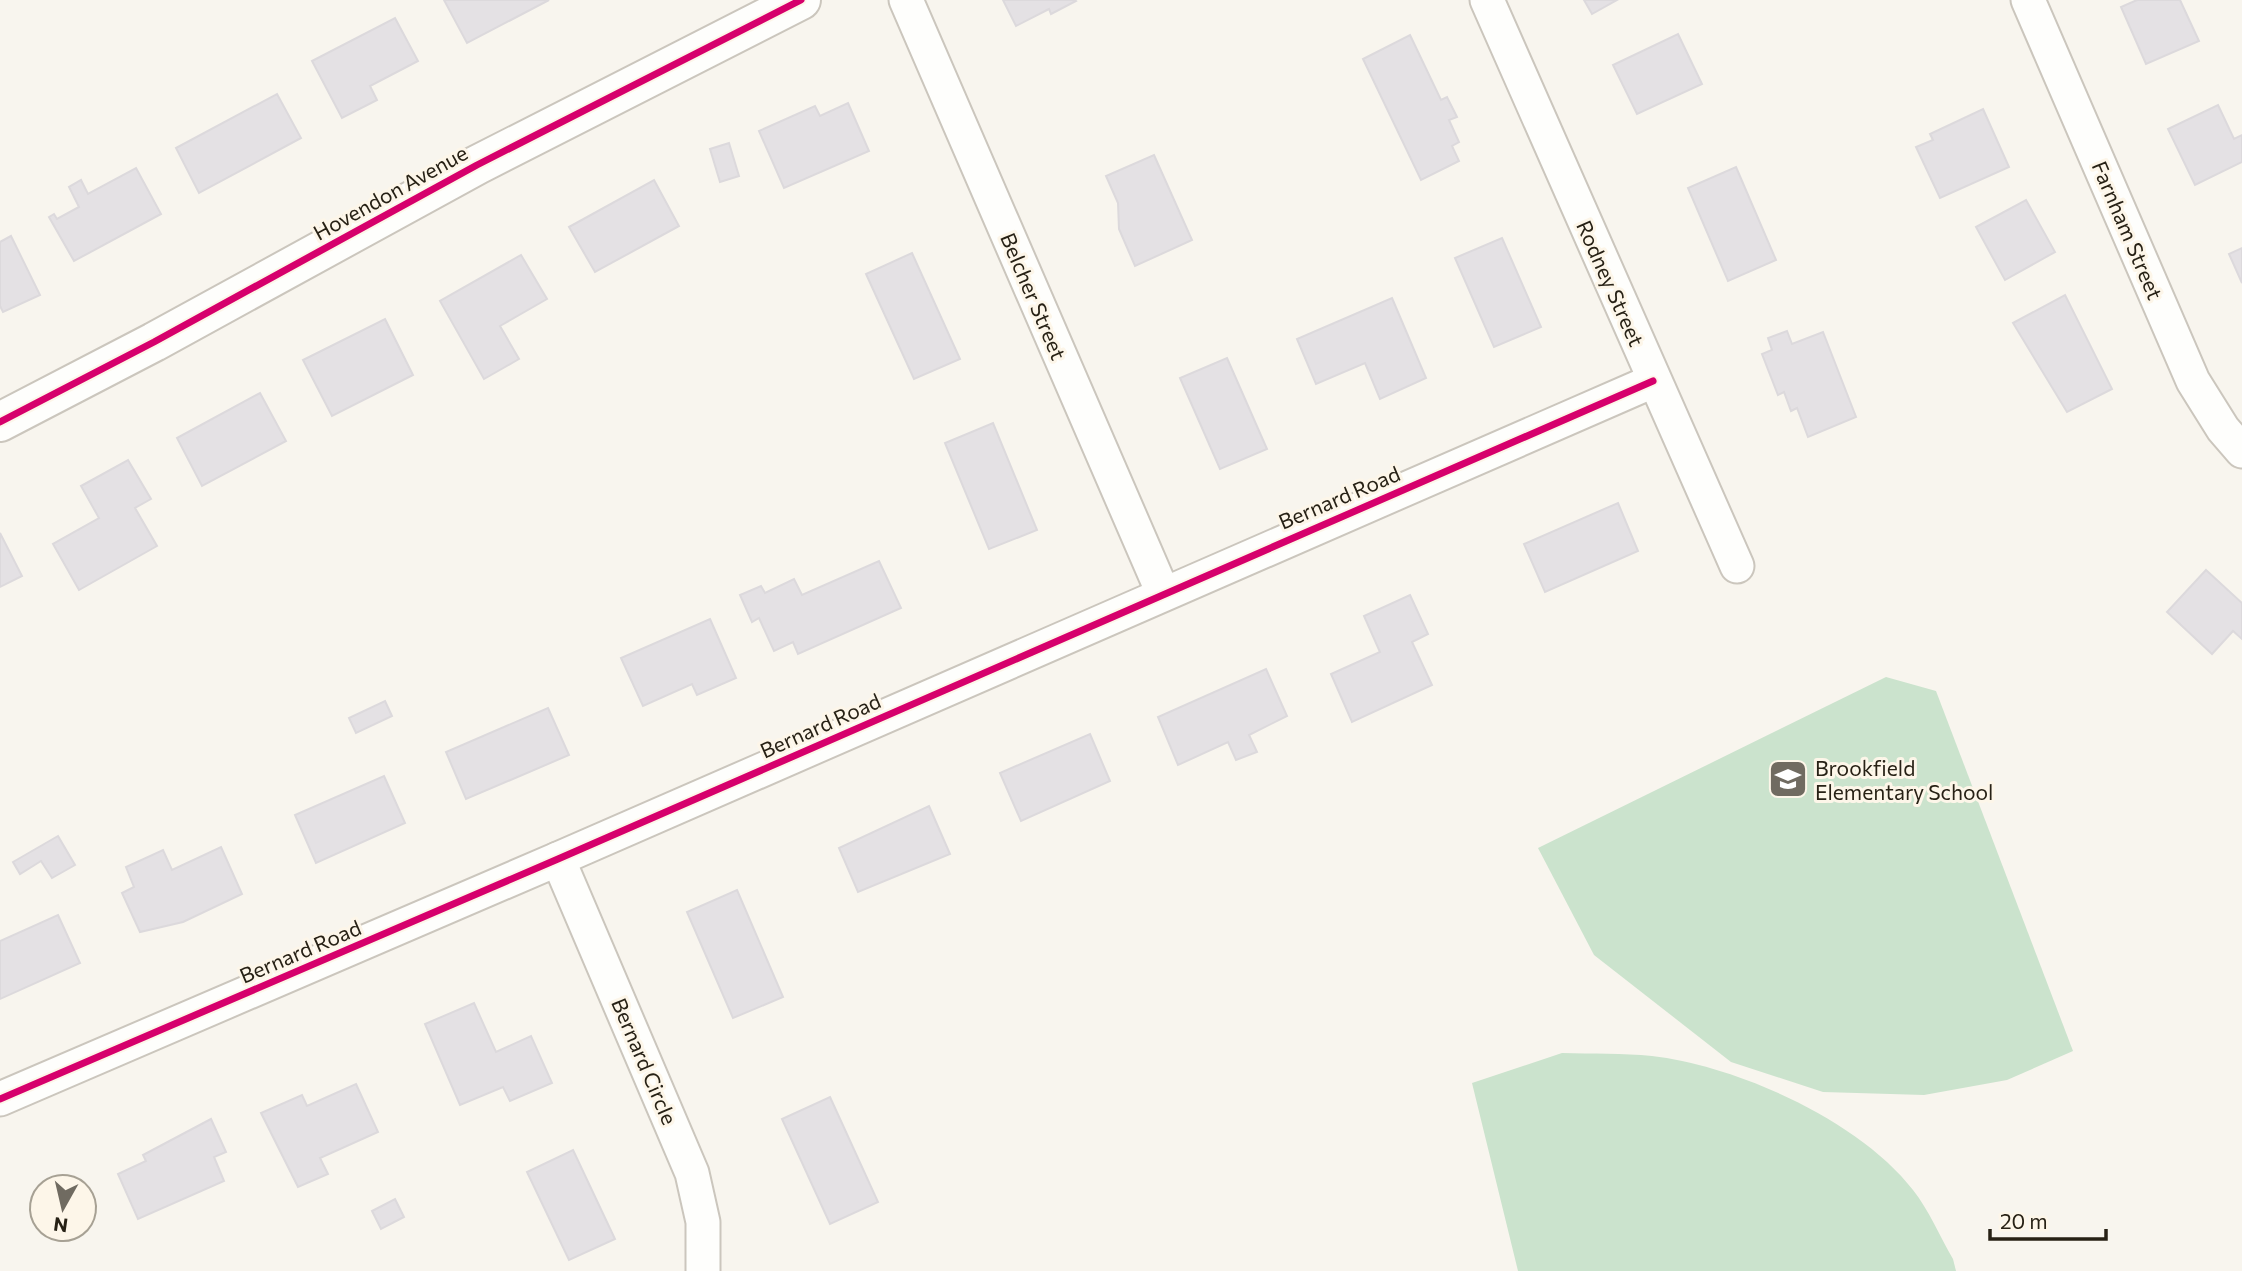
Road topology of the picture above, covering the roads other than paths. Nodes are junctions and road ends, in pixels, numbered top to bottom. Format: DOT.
graph roads {
  1 [pos="801,0"];
  2 [pos="906,0"];
  3 [pos="1487,0"];
  4 [pos="2028,0"];
  5 [pos="1653,381"];
  6 [pos="0,422"];
  7 [pos="2242,451"];
  8 [pos="1737,566"];
  9 [pos="1163,593"];
  10 [pos="558,859"];
  11 [pos="0,1099"];
  12 [pos="703,1271"];
  1 -- 6 [label="street, Hovendon Avenue"];
  2 -- 9 [label="street, Belcher Street"];
  3 -- 5 [label="street, Rodney Street"];
  4 -- 7 [label="street, Farnham Street"];
  5 -- 8 [label="street, Rodney Street"];
  5 -- 9 [label="street, Bernard Road"];
  9 -- 10 [label="street, Bernard Road"];
  10 -- 11 [label="street, Bernard Road"];
  10 -- 12 [label="street, Bernard Circle"];
}
